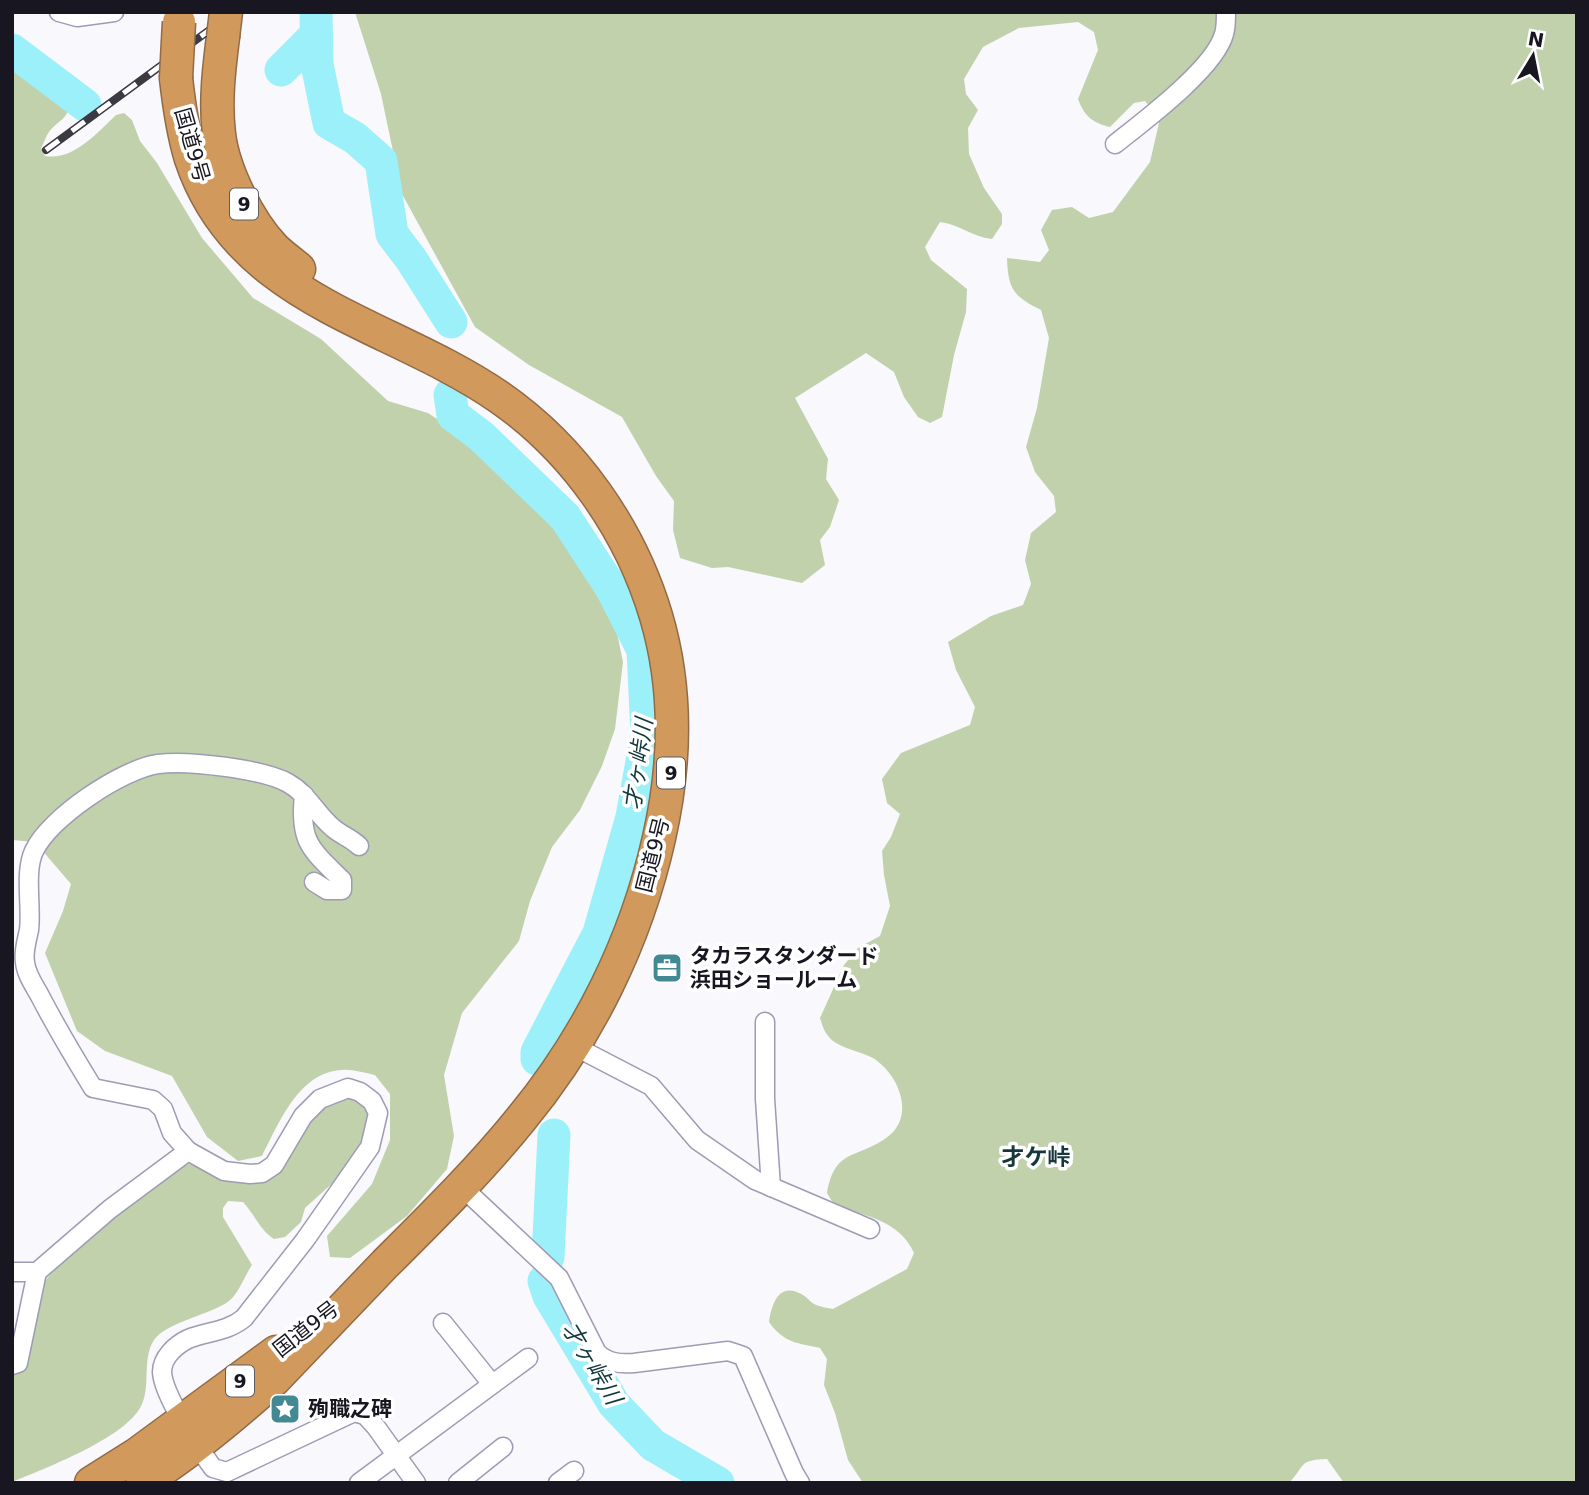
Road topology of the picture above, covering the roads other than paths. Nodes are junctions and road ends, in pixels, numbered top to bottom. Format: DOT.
graph roads {
  1 [pos="59,12"];
  2 [pos="114,12"];
  3 [pos="1226,12"];
  4 [pos="180,17"];
  5 [pos="224,25"];
  6 [pos="1115,144"];
  7 [pos="364,324"];
  8 [pos="304,794"];
  9 [pos="359,846"];
  10 [pos="314,882"];
  11 [pos="765,1022"];
  12 [pos="574,1046"];
  13 [pos="188,1151"];
  14 [pos="461,1186"];
  15 [pos="771,1187"];
  16 [pos="870,1229"];
  17 [pos="12,1272"];
  18 [pos="37,1272"];
  19 [pos="443,1323"];
  20 [pos="528,1357"];
  21 [pos="12,1365"];
  22 [pos="492,1384"];
  23 [pos="190,1433"];
  24 [pos="503,1447"];
  25 [pos="396,1456"];
  26 [pos="574,1471"];
  27 [pos="91,1483"];
  28 [pos="142,1483"];
  29 [pos="359,1483"];
  30 [pos="416,1483"];
  31 [pos="458,1483"];
  32 [pos="558,1483"];
  33 [pos="800,1483"];
  1 -- 2 [label="street"];
  3 -- 6 [label="street"];
  4 -- 7 [label="highway, 国道9号 / 9, bridge"];
  5 -- 7 [label="highway, 国道9号 / 9"];
  7 -- 12 [label="highway, 国道9号 / 9"];
  8 -- 9 [label="street"];
  8 -- 10 [label="street"];
  8 -- 13 [label="street"];
  11 -- 15 [label="street"];
  12 -- 14 [label="highway, 国道9号 / 9"];
  12 -- 15 [label="street"];
  13 -- 18 [label="street"];
  13 -- 23 [label="street"];
  14 -- 23 [label="highway, 国道9号 / 9"];
  14 -- 33 [label="street"];
  15 -- 16 [label="street"];
  17 -- 18 [label="street"];
  18 -- 21 [label="street"];
  19 -- 22 [label="street"];
  20 -- 22 [label="street"];
  22 -- 25 [label="street"];
  23 -- 25 [label="street"];
  23 -- 27 [label="highway, 国道9号 / 9"];
  23 -- 28 [label="highway, 国道9号 / 9"];
  24 -- 31 [label="street"];
  25 -- 29 [label="street"];
  25 -- 30 [label="street"];
  26 -- 32 [label="street"];
}
